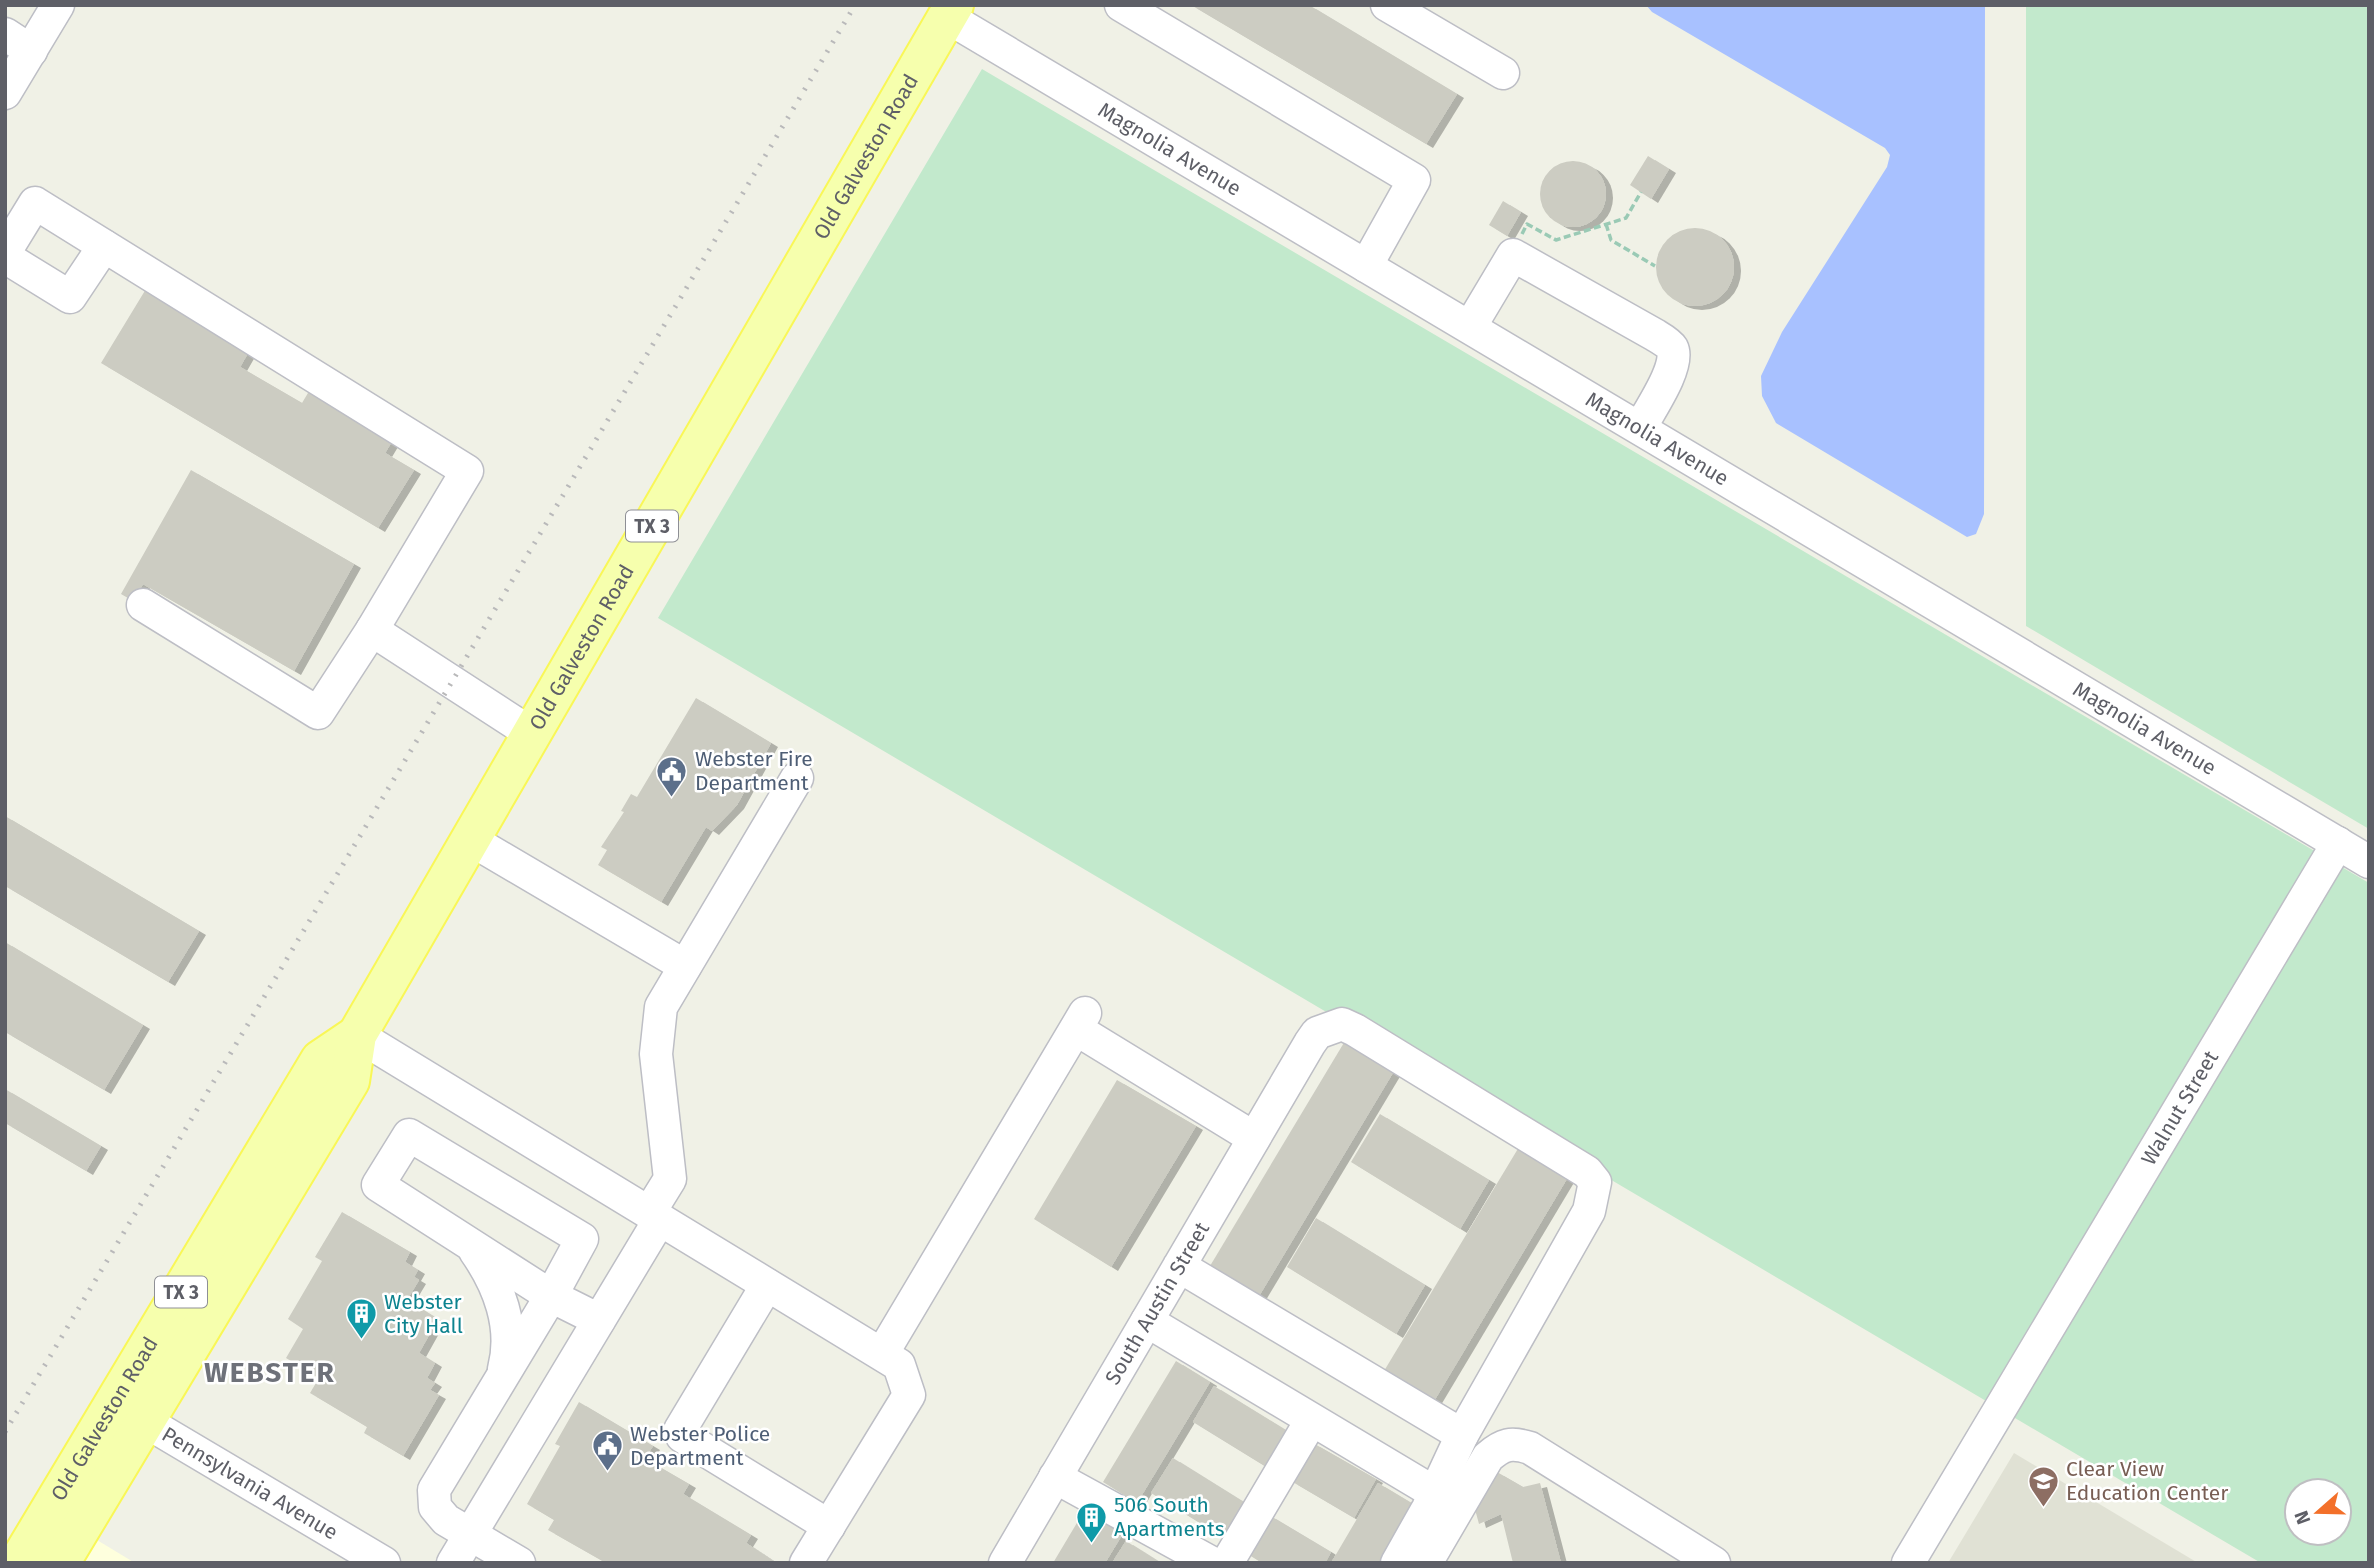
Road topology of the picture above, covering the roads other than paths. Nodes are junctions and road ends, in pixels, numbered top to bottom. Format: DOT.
graph roads {
  1 [pos="58,5"];
  2 [pos="1121,5"];
  3 [pos="1387,5"];
  4 [pos="950,11"];
  5 [pos="18,43"];
  6 [pos="1503,73"];
  7 [pos="5,93"];
  8 [pos="104,246"];
  9 [pos="5,254"];
  10 [pos="1367,266"];
  11 [pos="1470,327"];
  12 [pos="1640,428"];
  13 [pos="143,605"];
  14 [pos="372,630"];
  15 [pos="532,734"];
  16 [pos="797,778"];
  17 [pos="471,840"];
  18 [pos="2338,844"];
  19 [pos="2369,862"];
  20 [pos="685,966"];
  21 [pos="357,1035"];
  22 [pos="1254,1138"];
  23 [pos="655,1216"];
  24 [pos="467,1243"];
  25 [pos="1179,1266"];
  26 [pos="767,1285"];
  27 [pos="551,1296"];
  28 [pos="599,1320"];
  29 [pos="1147,1321"];
  30 [pos="882,1354"];
  31 [pos="502,1377"];
  32 [pos="136,1411"];
  33 [pos="1311,1420"];
  34 [pos="1462,1435"];
  35 [pos="1055,1478"];
  36 [pos="1435,1493"];
  37 [pos="829,1526"];
  38 [pos="470,1535"];
  39 [pos="34,1557"];
  40 [pos="384,1563"];
  41 [pos="453,1563"];
  42 [pos="519,1563"];
  43 [pos="806,1563"];
  44 [pos="1005,1563"];
  45 [pos="1212,1563"];
  46 [pos="1227,1563"];
  47 [pos="1397,1563"];
  48 [pos="1426,1563"];
  49 [pos="1714,1563"];
  50 [pos="1908,1563"];
  1 -- 5 [label="street"];
  2 -- 10 [label="street"];
  3 -- 6 [label="street"];
  4 -- 10 [label="street, Magnolia Avenue"];
  4 -- 15 [label="main road, Old Galveston Road / TX 3"];
  5 -- 7 [label="street"];
  8 -- 9 [label="street"];
  8 -- 9 [label="street"];
  8 -- 14 [label="street"];
  10 -- 11 [label="street, Magnolia Avenue"];
  11 -- 12 [label="street, Magnolia Avenue"];
  11 -- 12 [label="street"];
  12 -- 18 [label="street, Magnolia Avenue"];
  13 -- 14 [label="street"];
  14 -- 15 [label="street"];
  15 -- 17 [label="main road, Old Galveston Road / TX 3"];
  16 -- 20 [label="street"];
  17 -- 20 [label="street"];
  17 -- 21 [label="main road, Old Galveston Road / TX 3"];
  18 -- 19 [label="street, Magnolia Avenue"];
  18 -- 50 [label="street, Walnut Street"];
  20 -- 23 [label="street"];
  21 -- 23 [label="street"];
  21 -- 32 [label="main road, Old Galveston Road / TX 3"];
  21 -- 32 [label="main road, Old Galveston Road / TX 3"];
  22 -- 25 [label="street, South Austin Street"];
  22 -- 30 [label="street"];
  22 -- 34 [label="street, South Austin Street"];
  23 -- 26 [label="street"];
  23 -- 28 [label="street"];
  24 -- 27 [label="street"];
  24 -- 27 [label="street"];
  24 -- 31 [label="street"];
  25 -- 29 [label="street, South Austin Street"];
  25 -- 34 [label="street"];
  26 -- 30 [label="street"];
  26 -- 37 [label="street"];
  27 -- 28 [label="street"];
  27 -- 31 [label="street"];
  28 -- 38 [label="street"];
  29 -- 33 [label="street"];
  29 -- 35 [label="street, South Austin Street"];
  30 -- 37 [label="street"];
  31 -- 38 [label="street"];
  32 -- 39 [label="main road, Old Galveston Road / TX 3"];
  32 -- 40 [label="street, Pennsylvania Avenue"];
  33 -- 36 [label="street"];
  33 -- 46 [label="street"];
  34 -- 36 [label="street"];
  35 -- 44 [label="street, South Austin Street"];
  35 -- 45 [label="street"];
  36 -- 47 [label="street"];
  37 -- 43 [label="street"];
  38 -- 41 [label="street"];
  38 -- 42 [label="street"];
  48 -- 49 [label="street"];
}
